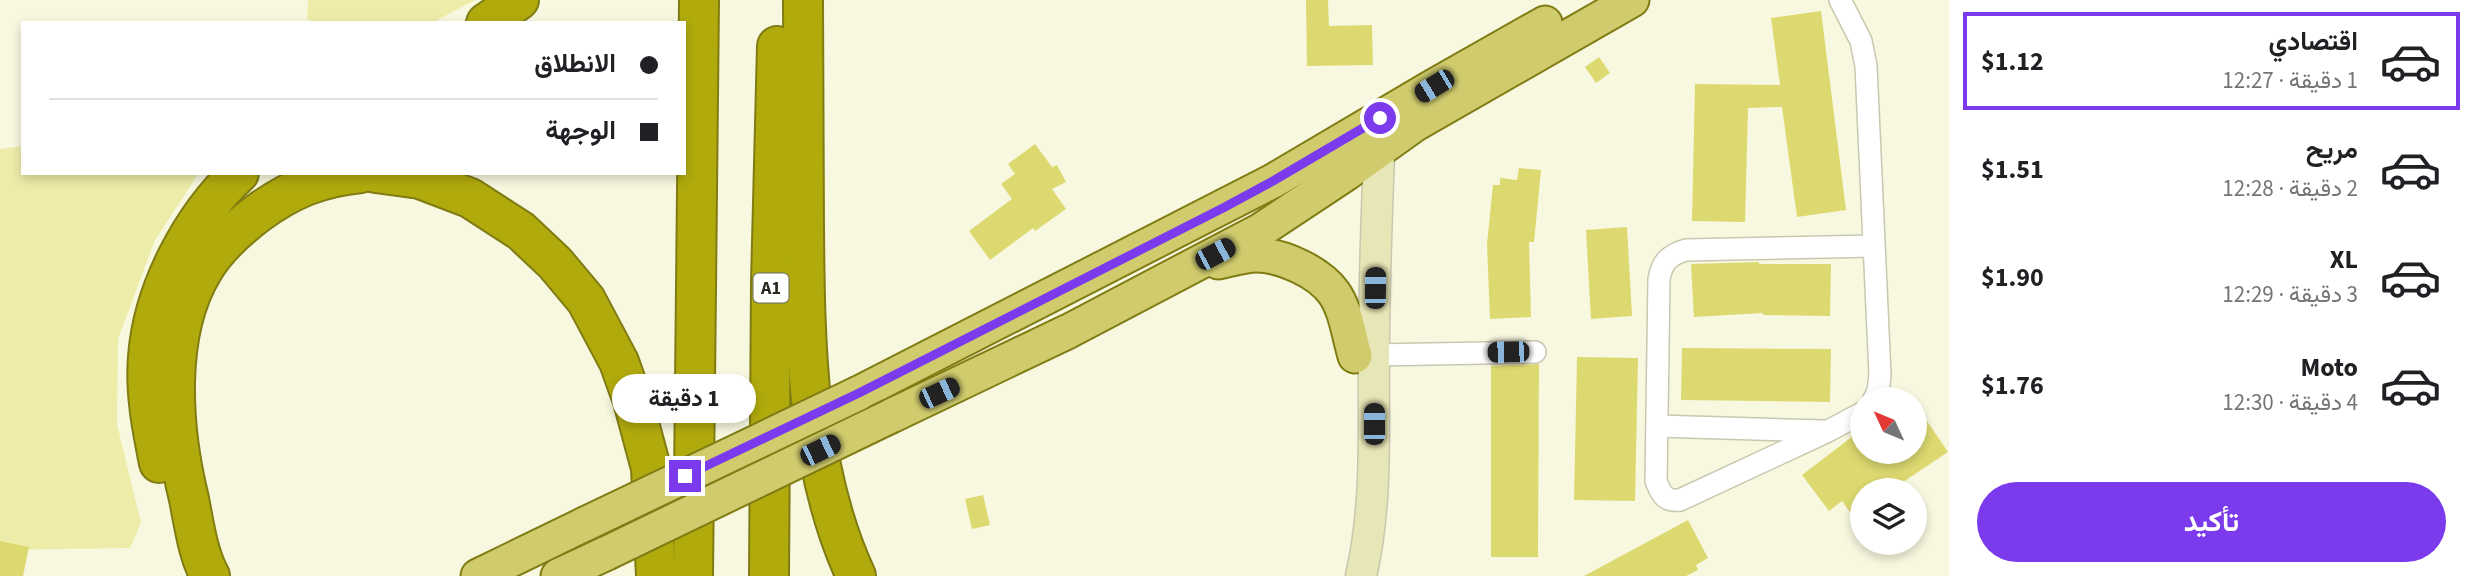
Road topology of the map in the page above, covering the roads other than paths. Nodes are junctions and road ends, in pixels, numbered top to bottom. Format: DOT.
graph roads {
  1 [pos="519,0"];
  2 [pos="699,0"];
  3 [pos="778,0"];
  4 [pos="803,0"];
  5 [pos="1587,0"];
  6 [pos="1632,0"];
  7 [pos="1840,0"];
  8 [pos="489,21"];
  9 [pos="1370,140"];
  10 [pos="237,175"];
  11 [pos="342,175"];
  12 [pos="391,175"];
  13 [pos="1873,246"];
  14 [pos="1192,267"];
  15 [pos="1535,352"];
  16 [pos="1364,355"];
  17 [pos="1878,387"];
  18 [pos="1850,419"];
  19 [pos="1657,426"];
  20 [pos="1828,431"];
  21 [pos="204,576"];
  22 [pos="478,576"];
  23 [pos="558,576"];
  24 [pos="656,576"];
  25 [pos="693,576"];
  26 [pos="769,576"];
  27 [pos="856,576"];
  28 [pos="1349,576"];
  29 [pos="1361,576"];
  1 -- 8 [label="highway"];
  2 -- 25 [label="highway"];
  3 -- 26 [label="highway, A1"];
  4 -- 27 [label="highway"];
  5 -- 9 [label="main road"];
  6 -- 9 [label="main road"];
  7 -- 13 [label="street"];
  9 -- 14 [label="main road"];
  9 -- 16 [label="street"];
  9 -- 22 [label="main road, bridge"];
  10 -- 21 [label="highway"];
  11 -- 21 [label="highway"];
  12 -- 24 [label="highway"];
  13 -- 17 [label="street"];
  13 -- 19 [label="street"];
  14 -- 16 [label="main road"];
  14 -- 23 [label="main road, bridge"];
  15 -- 16 [label="street"];
  16 -- 28 [label="street"];
  16 -- 29 [label="street"];
  18 -- 20 [label="street"];
  19 -- 20 [label="street"];
  19 -- 20 [label="street"];
}
